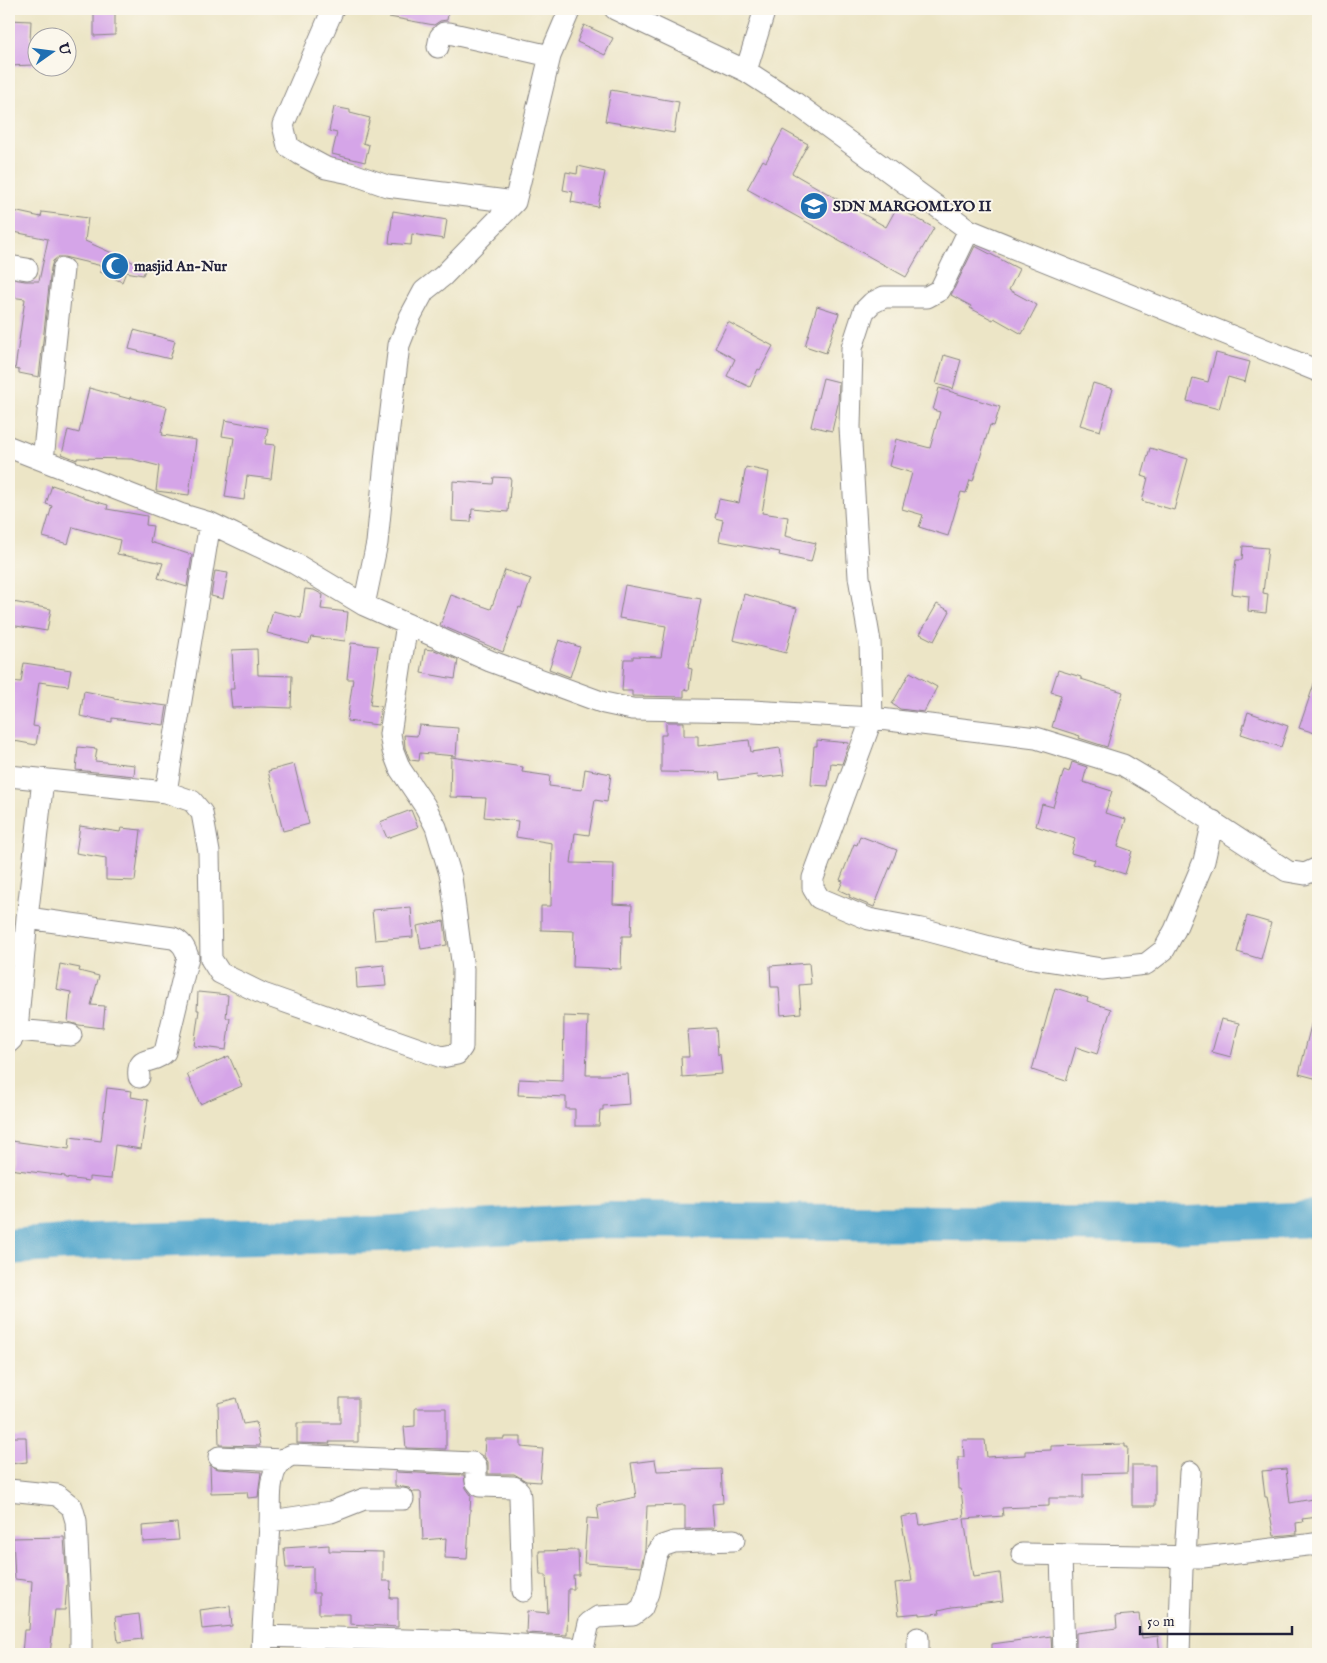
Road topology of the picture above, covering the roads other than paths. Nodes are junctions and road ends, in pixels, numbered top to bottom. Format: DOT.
graph roads {
  1 [pos="333,9"];
  2 [pos="570,9"];
  3 [pos="615,9"];
  4 [pos="765,9"];
  5 [pos="438,47"];
  6 [pos="550,56"];
  7 [pos="746,71"];
  8 [pos="515,202"];
  9 [pos="969,230"];
  10 [pos="63,269"];
  11 [pos="1318,371"];
  12 [pos="9,447"];
  13 [pos="43,460"];
  14 [pos="210,523"];
  15 [pos="364,606"];
  16 [pos="407,624"];
  17 [pos="872,718"];
  18 [pos="9,776"];
  19 [pos="43,780"];
  20 [pos="166,792"];
  21 [pos="1213,821"];
  22 [pos="1314,876"];
  23 [pos="27,918"];
  24 [pos="71,1035"];
  25 [pos="13,1036"];
  26 [pos="139,1077"];
  27 [pos="219,1457"];
  28 [pos="282,1460"];
  29 [pos="1190,1472"];
  30 [pos="9,1490"];
  31 [pos="404,1499"];
  32 [pos="271,1521"];
  33 [pos="734,1540"];
  34 [pos="1318,1547"];
  35 [pos="1022,1554"];
  36 [pos="1061,1555"];
  37 [pos="1185,1557"];
  38 [pos="523,1591"];
  39 [pos="262,1645"];
  40 [pos="475,1648"];
  41 [pos="583,1652"];
  42 [pos="81,1654"];
  43 [pos="1064,1654"];
  44 [pos="1179,1654"];
  1 -- 8 [label="street"];
  2 -- 6 [label="street"];
  3 -- 7 [label="street"];
  4 -- 7 [label="street"];
  5 -- 6 [label="street"];
  6 -- 8 [label="street"];
  7 -- 9 [label="street"];
  8 -- 15 [label="street"];
  9 -- 11 [label="street"];
  9 -- 17 [label="street"];
  10 -- 13 [label="street"];
  12 -- 13 [label="street"];
  13 -- 14 [label="street"];
  14 -- 15 [label="street"];
  14 -- 20 [label="street"];
  15 -- 16 [label="street"];
  16 -- 17 [label="street"];
  16 -- 20 [label="street"];
  17 -- 21 [label="street"];
  17 -- 21 [label="street"];
  18 -- 19 [label="street"];
  19 -- 20 [label="street"];
  19 -- 23 [label="street"];
  21 -- 22 [label="street"];
  23 -- 25 [label="street"];
  23 -- 26 [label="street"];
  24 -- 25 [label="street"];
  27 -- 28 [label="street"];
  28 -- 32 [label="street"];
  28 -- 38 [label="street"];
  29 -- 37 [label="street"];
  30 -- 42 [label="street"];
  31 -- 32 [label="street"];
  32 -- 39 [label="street"];
  33 -- 41 [label="street"];
  34 -- 37 [label="street"];
  35 -- 36 [label="street"];
  36 -- 37 [label="street"];
  36 -- 43 [label="street"];
  37 -- 44 [label="street"];
  39 -- 40 [label="street"];
  40 -- 41 [label="street"];
}
